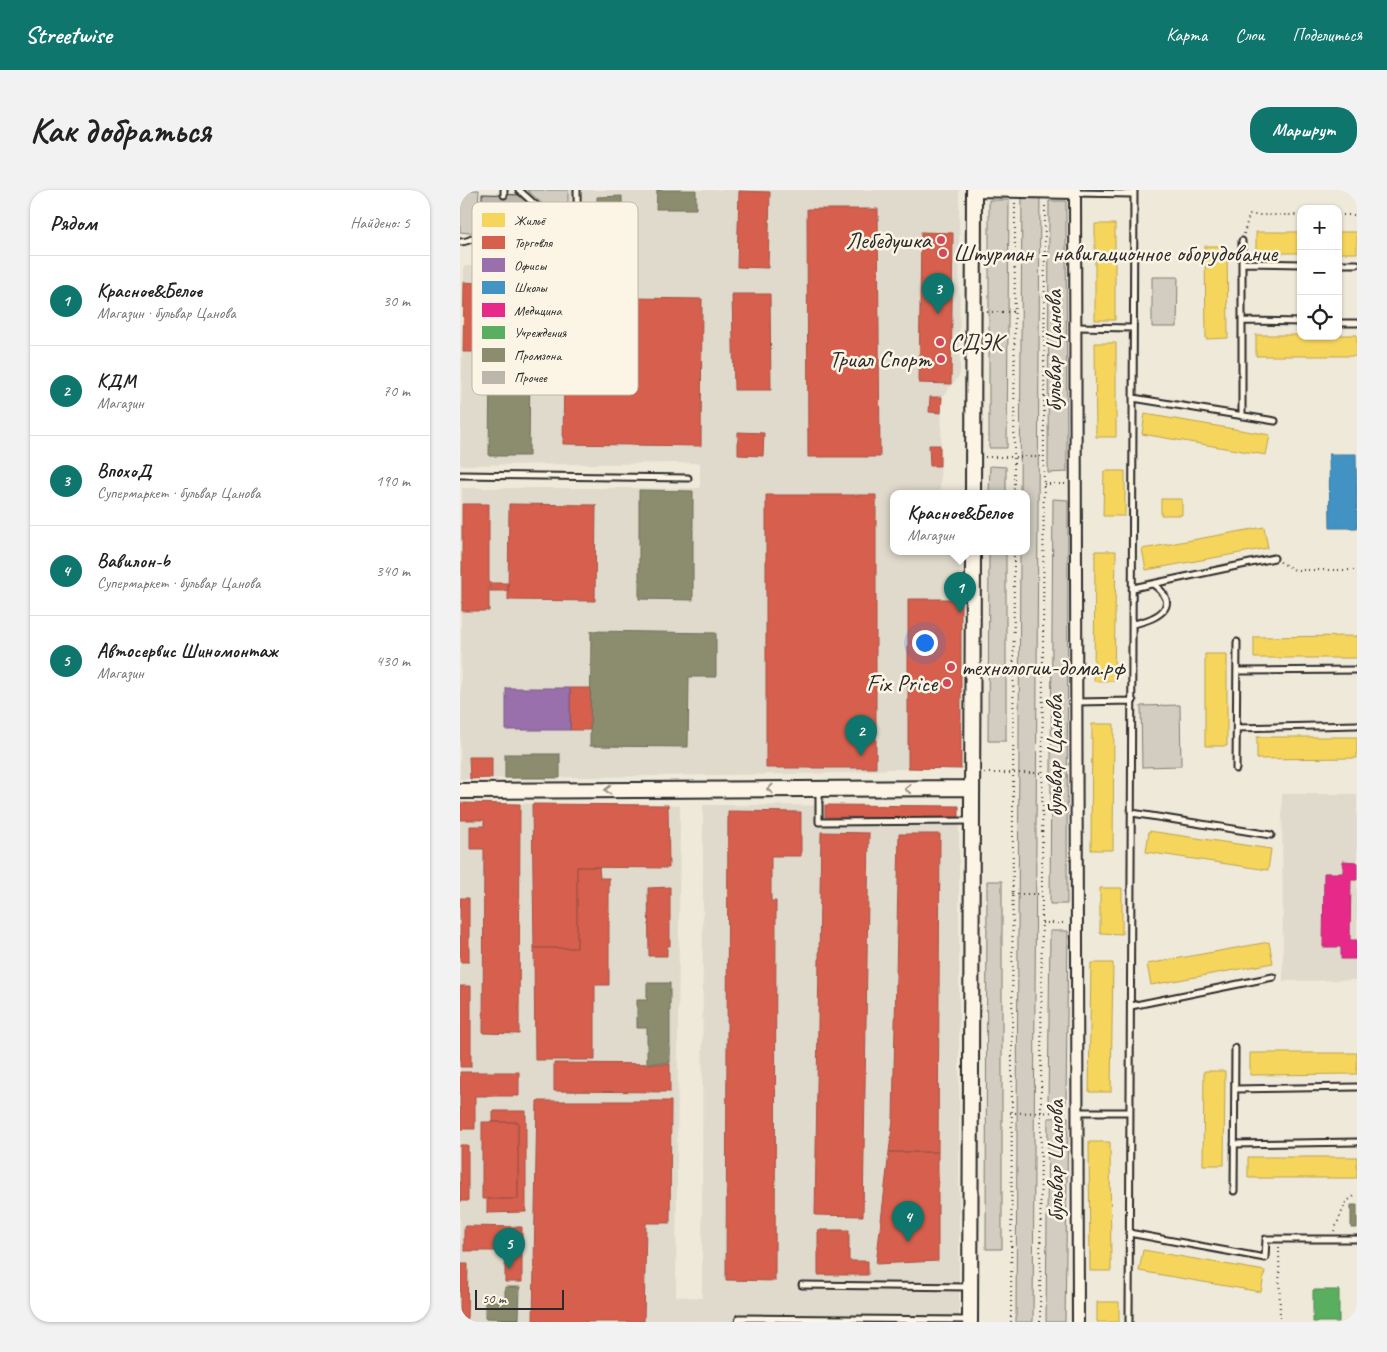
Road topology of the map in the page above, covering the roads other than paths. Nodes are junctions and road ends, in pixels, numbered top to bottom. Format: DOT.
graph roads {
  1 [pos="519,190"];
  2 [pos="974,191"];
  3 [pos="1075,192"];
  4 [pos="1134,192"];
  5 [pos="532,202"];
  6 [pos="472,239"];
  7 [pos="1242,241"];
  8 [pos="460,242"];
  9 [pos="1242,264"];
  10 [pos="1297,264"];
  11 [pos="1342,264"];
  12 [pos="1357,264"];
  13 [pos="1242,321"];
  14 [pos="1297,322"];
  15 [pos="1342,323"];
  16 [pos="1357,323"];
  17 [pos="1075,327"];
  18 [pos="1133,328"];
  19 [pos="1133,398"];
  20 [pos="1242,416"];
  21 [pos="1275,421"];
  22 [pos="460,475"];
  23 [pos="688,478"];
  24 [pos="973,490"];
  25 [pos="973,555"];
  26 [pos="1274,558"];
  27 [pos="1153,584"];
  28 [pos="1133,588"];
  29 [pos="1133,624"];
  30 [pos="1238,642"];
  31 [pos="1357,670"];
  32 [pos="1237,671"];
  33 [pos="1076,702"];
  34 [pos="1133,702"];
  35 [pos="1357,725"];
  36 [pos="1237,728"];
  37 [pos="1236,769"];
  38 [pos="972,788"];
  39 [pos="819,789"];
  40 [pos="460,791"];
  41 [pos="1132,813"];
  42 [pos="972,821"];
  43 [pos="1270,835"];
  44 [pos="1273,976"];
  45 [pos="1131,1006"];
  46 [pos="1235,1048"];
  47 [pos="1357,1087"];
  48 [pos="1235,1089"];
  49 [pos="1077,1112"];
  50 [pos="1130,1112"];
  51 [pos="1357,1142"];
  52 [pos="1234,1144"];
  53 [pos="1234,1191"];
  54 [pos="1130,1233"];
  55 [pos="1357,1240"];
  56 [pos="802,1285"];
  57 [pos="970,1287"];
  58 [pos="936,1321"];
  59 [pos="970,1321"];
  60 [pos="738,1322"];
  61 [pos="1078,1322"];
  62 [pos="1129,1322"];
  1 -- 5 [label="lane"];
  2 -- 3 [label="street"];
  2 -- 24 [label="street"];
  3 -- 4 [label="lane"];
  3 -- 17 [label="street, бульвар Цанова"];
  4 -- 18 [label="lane"];
  6 -- 8 [label="lane"];
  7 -- 9 [label="lane"];
  9 -- 10 [label="lane"];
  9 -- 13 [label="lane"];
  11 -- 12 [label="lane"];
  13 -- 14 [label="lane"];
  13 -- 20 [label="lane"];
  15 -- 16 [label="lane"];
  17 -- 18 [label="lane"];
  17 -- 33 [label="street, бульвар Цанова"];
  18 -- 19 [label="lane"];
  19 -- 20 [label="lane"];
  19 -- 28 [label="lane"];
  20 -- 21 [label="lane"];
  22 -- 23 [label="lane"];
  25 -- 38 [label="street"];
  26 -- 27 [label="lane"];
  27 -- 28 [label="lane"];
  27 -- 29 [label="lane"];
  28 -- 29 [label="lane"];
  29 -- 34 [label="lane"];
  30 -- 32 [label="lane"];
  31 -- 32 [label="lane"];
  32 -- 36 [label="lane"];
  33 -- 34 [label="lane"];
  33 -- 49 [label="street, бульвар Цанова"];
  34 -- 41 [label="lane"];
  35 -- 36 [label="lane"];
  36 -- 37 [label="lane"];
  38 -- 39 [label="street, one-way"];
  38 -- 42 [label="street"];
  39 -- 40 [label="street, one-way"];
  39 -- 42 [label="lane"];
  41 -- 43 [label="lane"];
  41 -- 45 [label="lane"];
  42 -- 57 [label="street"];
  44 -- 45 [label="lane"];
  45 -- 50 [label="lane"];
  46 -- 48 [label="lane"];
  47 -- 48 [label="lane"];
  48 -- 52 [label="lane"];
  49 -- 50 [label="lane"];
  49 -- 61 [label="street, бульвар Цанова"];
  50 -- 54 [label="lane"];
  51 -- 52 [label="lane"];
  52 -- 53 [label="lane"];
  54 -- 55 [label="lane"];
  54 -- 62 [label="lane"];
  56 -- 57 [label="lane"];
  57 -- 59 [label="street"];
  58 -- 59 [label="lane"];
  58 -- 60 [label="lane"];
}
